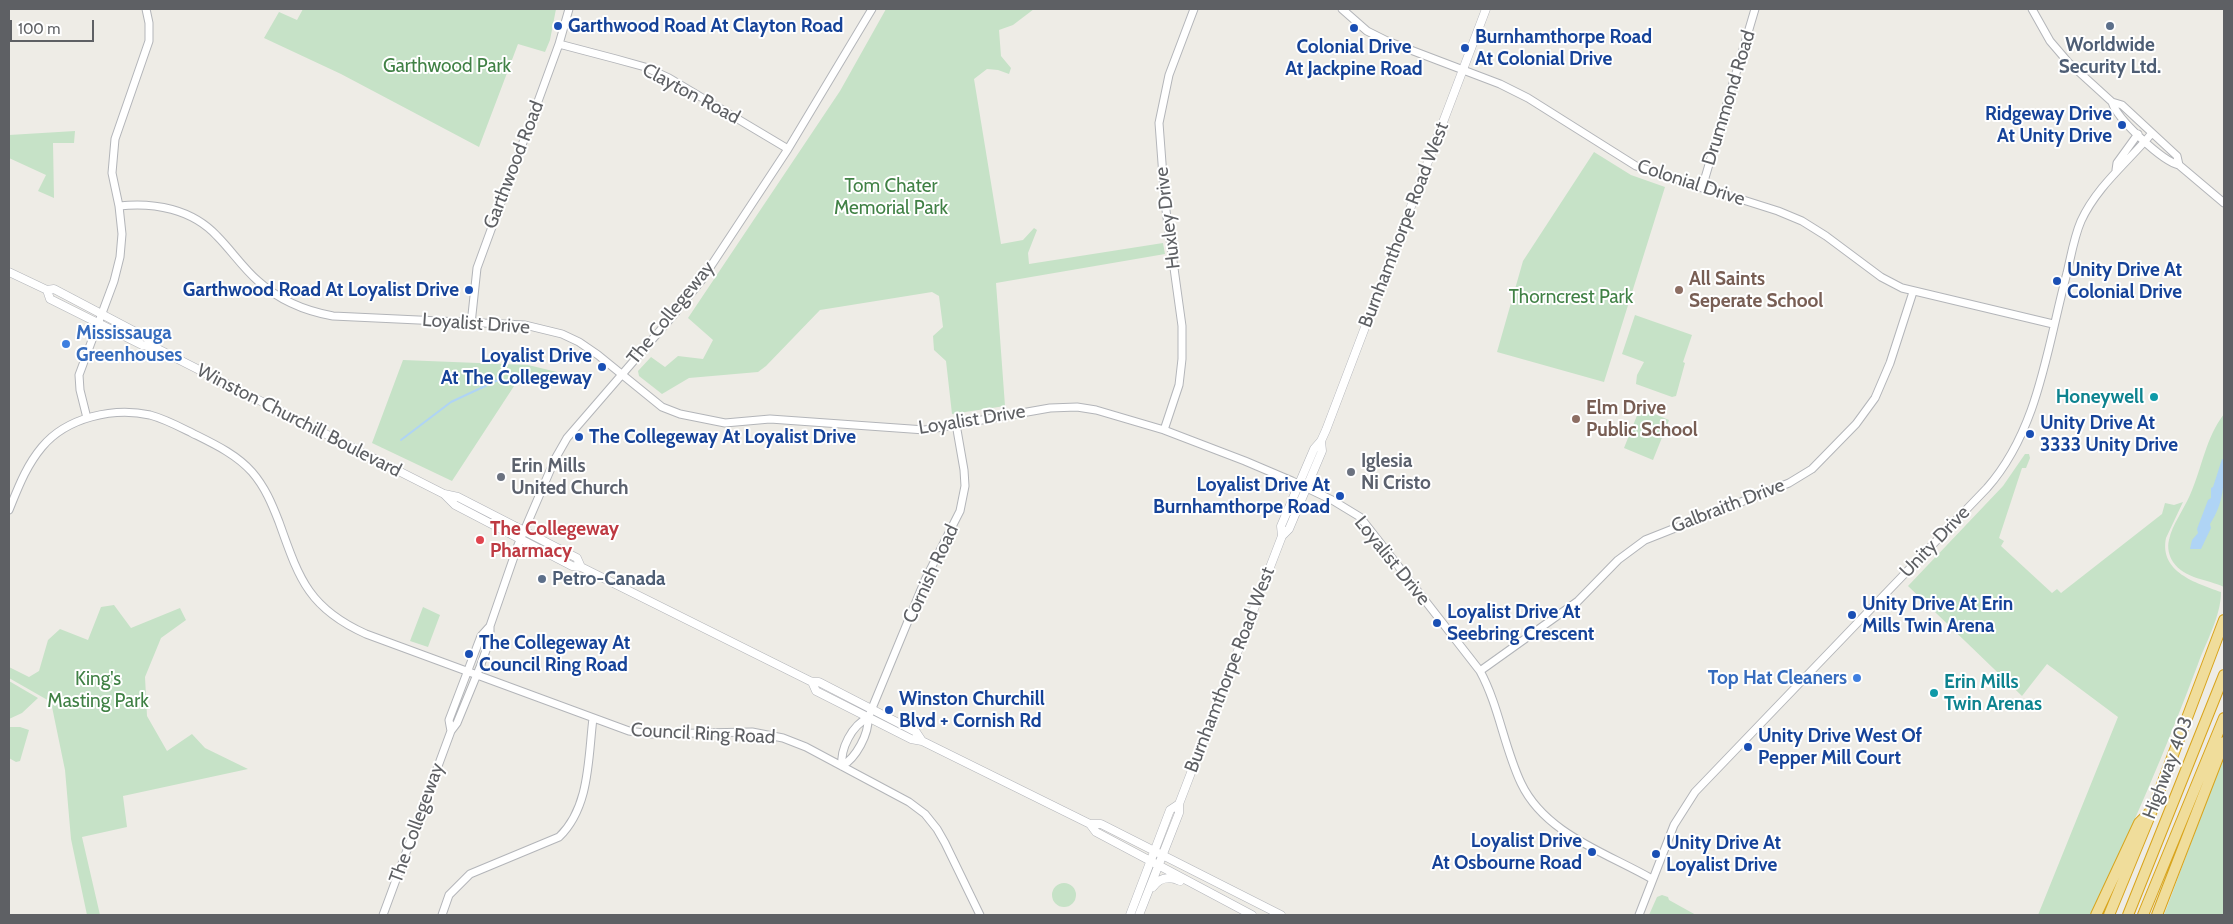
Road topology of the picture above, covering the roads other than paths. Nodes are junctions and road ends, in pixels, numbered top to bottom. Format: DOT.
graph roads {
  1 [pos="146,9"];
  2 [pos="569,9"];
  3 [pos="872,9"];
  4 [pos="1194,9"];
  5 [pos="1342,9"];
  6 [pos="1486,9"];
  7 [pos="1755,9"];
  8 [pos="2032,9"];
  9 [pos="559,44"];
  10 [pos="1463,70"];
  11 [pos="2112,102"];
  12 [pos="2152,133"];
  13 [pos="2138,134"];
  14 [pos="2145,141"];
  15 [pos="788,149"];
  16 [pos="2179,165"];
  17 [pos="2116,170"];
  18 [pos="1702,188"];
  19 [pos="2224,203"];
  20 [pos="119,206"];
  21 [pos="9,272"];
  22 [pos="47,290"];
  23 [pos="1913,292"];
  24 [pos="101,314"];
  25 [pos="98,323"];
  26 [pos="471,324"];
  27 [pos="2053,324"];
  28 [pos="154,347"];
  29 [pos="622,374"];
  30 [pos="87,418"];
  31 [pos="956,424"];
  32 [pos="1164,430"];
  33 [pos="1303,486"];
  34 [pos="444,494"];
  35 [pos="9,510"];
  36 [pos="525,531"];
  37 [pos="521,540"];
  38 [pos="581,567"];
  39 [pos="2224,620"];
  40 [pos="490,626"];
  41 [pos="1480,671"];
  42 [pos="468,672"];
  43 [pos="2224,674"];
  44 [pos="476,675"];
  45 [pos="812,682"];
  46 [pos="872,708"];
  47 [pos="593,718"];
  48 [pos="868,718"];
  49 [pos="2224,718"];
  50 [pos="451,731"];
  51 [pos="922,741"];
  52 [pos="2224,742"];
  53 [pos="842,766"];
  54 [pos="1179,804"];
  55 [pos="2153,808"];
  56 [pos="1090,824"];
  57 [pos="1154,851"];
  58 [pos="1163,856"];
  59 [pos="1150,860"];
  60 [pos="1159,865"];
  61 [pos="1652,879"];
  62 [pos="1210,892"];
  63 [pos="1140,914"];
  64 [pos="383,915"];
  65 [pos="442,915"];
  66 [pos="980,915"];
  67 [pos="1130,915"];
  68 [pos="1252,915"];
  69 [pos="1281,915"];
  70 [pos="1639,915"];
  71 [pos="2096,915"];
  72 [pos="2110,915"];
  73 [pos="2128,915"];
  74 [pos="2143,915"];
  75 [pos="2158,915"];
  1 -- 20 [label="street"];
  2 -- 9 [label="street, Garthwood Road"];
  3 -- 15 [label="street, The Collegeway"];
  4 -- 32 [label="street, Huxley Drive"];
  5 -- 10 [label="street, Colonial Drive"];
  6 -- 10 [label="main road, Burnhamthorpe Road West"];
  7 -- 18 [label="street, Drummond Road"];
  8 -- 11 [label="street"];
  9 -- 15 [label="street, Clayton Road"];
  9 -- 26 [label="street, Garthwood Road"];
  10 -- 18 [label="street, Colonial Drive"];
  10 -- 33 [label="main road, Burnhamthorpe Road West"];
  11 -- 12 [label="street"];
  11 -- 13 [label="street"];
  12 -- 14 [label="street, Unity Drive"];
  12 -- 16 [label="street"];
  13 -- 14 [label="street"];
  13 -- 17 [label="street, Unity Drive"];
  14 -- 16 [label="street"];
  14 -- 17 [label="street, Unity Drive"];
  15 -- 29 [label="street, The Collegeway"];
  16 -- 19 [label="street"];
  17 -- 27 [label="street, Unity Drive"];
  18 -- 23 [label="street, Colonial Drive"];
  20 -- 24 [label="street"];
  20 -- 26 [label="street, Loyalist Drive"];
  21 -- 22 [label="main road, Winston Churchill Boulevard"];
  22 -- 24 [label="main road, Winston Churchill Boulevard"];
  22 -- 25 [label="main road, Winston Churchill Boulevard"];
  23 -- 27 [label="street, Colonial Drive"];
  23 -- 41 [label="street, Galbraith Drive"];
  24 -- 25 [label="street"];
  24 -- 28 [label="main road, Winston Churchill Boulevard"];
  25 -- 28 [label="main road, Winston Churchill Boulevard"];
  25 -- 30 [label="street"];
  26 -- 29 [label="street, Loyalist Drive"];
  27 -- 61 [label="street, Unity Drive"];
  28 -- 34 [label="main road, Winston Churchill Boulevard"];
  29 -- 31 [label="street, Loyalist Drive"];
  29 -- 36 [label="street, The Collegeway"];
  30 -- 35 [label="street, Council Ring Road"];
  30 -- 42 [label="street, Council Ring Road"];
  31 -- 32 [label="street, Loyalist Drive"];
  31 -- 46 [label="street, Cornish Road"];
  32 -- 33 [label="street, Loyalist Drive"];
  33 -- 41 [label="street, Loyalist Drive"];
  33 -- 54 [label="main road, Burnhamthorpe Road West"];
  34 -- 36 [label="main road, Winston Churchill Boulevard"];
  34 -- 37 [label="main road, Winston Churchill Boulevard"];
  36 -- 37 [label="street, The Collegeway"];
  36 -- 38 [label="main road, Winston Churchill Boulevard"];
  37 -- 38 [label="main road, Winston Churchill Boulevard"];
  37 -- 40 [label="street, The Collegeway"];
  38 -- 45 [label="main road, Winston Churchill Boulevard"];
  39 -- 55 [label="highway, Highway 403"];
  40 -- 42 [label="street, The Collegeway"];
  40 -- 44 [label="street, The Collegeway"];
  41 -- 61 [label="street, Loyalist Drive"];
  42 -- 44 [label="street, Council Ring Road"];
  42 -- 50 [label="street, The Collegeway"];
  43 -- 73 [label="highway"];
  44 -- 47 [label="street, Council Ring Road"];
  44 -- 50 [label="street, The Collegeway"];
  45 -- 46 [label="main road, Winston Churchill Boulevard"];
  45 -- 48 [label="main road, Winston Churchill Boulevard"];
  46 -- 48 [label="street, Cornish Road"];
  46 -- 51 [label="main road, Winston Churchill Boulevard"];
  47 -- 53 [label="street, Council Ring Road"];
  47 -- 65 [label="street"];
  48 -- 51 [label="main road, Winston Churchill Boulevard"];
  48 -- 53 [label="street, Cornish Road"];
  48 -- 53 [label="street"];
  49 -- 74 [label="highway, Highway 403"];
  50 -- 64 [label="street, The Collegeway"];
  51 -- 56 [label="main road, Winston Churchill Boulevard"];
  52 -- 75 [label="highway"];
  53 -- 66 [label="street, Council Ring Road"];
  54 -- 57 [label="main road, Burnhamthorpe Road West"];
  54 -- 58 [label="main road, Burnhamthorpe Road West"];
  55 -- 71 [label="highway"];
  55 -- 72 [label="highway, Highway 403"];
  56 -- 57 [label="main road, Winston Churchill Boulevard"];
  56 -- 59 [label="main road, Winston Churchill Boulevard"];
  57 -- 58 [label="main road, Winston Churchill Boulevard"];
  57 -- 59 [label="main road, Burnhamthorpe Road West"];
  58 -- 60 [label="main road, Burnhamthorpe Road West"];
  58 -- 69 [label="main road, Winston Churchill Boulevard"];
  59 -- 60 [label="main road, Winston Churchill Boulevard"];
  59 -- 67 [label="main road, Burnhamthorpe Road West"];
  60 -- 62 [label="main road, Winston Churchill Boulevard"];
  60 -- 63 [label="main road, Burnhamthorpe Road West"];
  61 -- 70 [label="street, Unity Drive"];
  62 -- 63 [label="main road"];
  62 -- 68 [label="main road, Winston Churchill Boulevard"];
}
